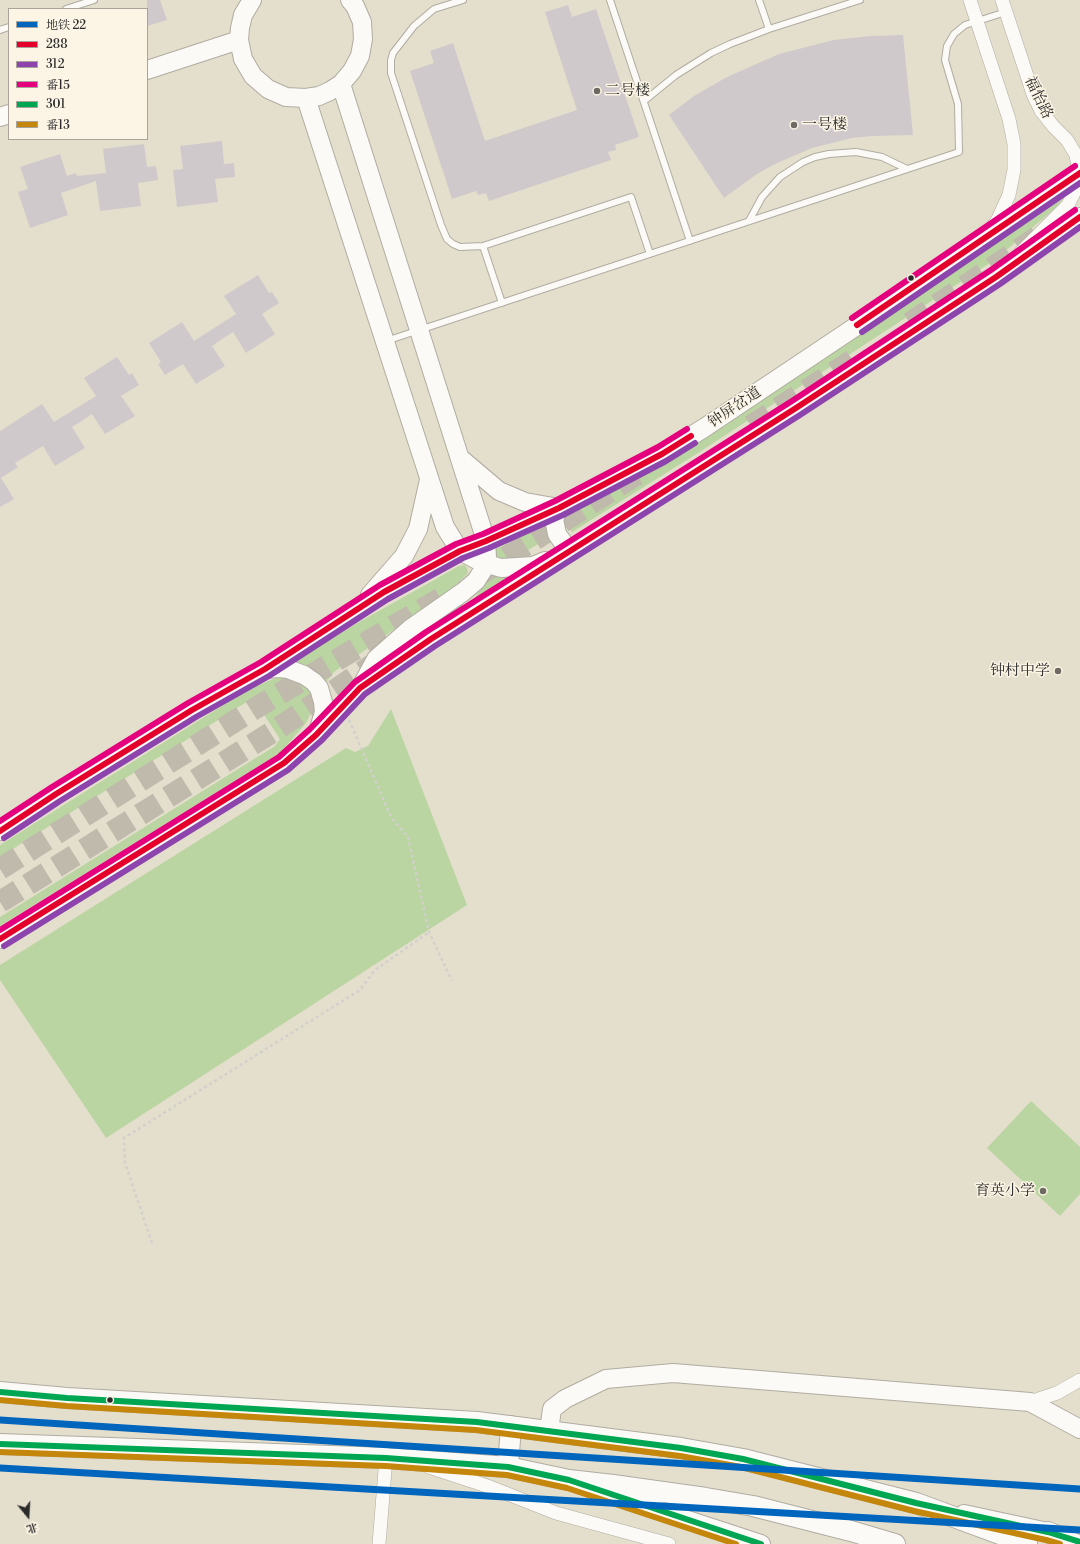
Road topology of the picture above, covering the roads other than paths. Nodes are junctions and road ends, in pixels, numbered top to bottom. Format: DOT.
graph roads {
  1 [pos="94,0"];
  2 [pos="252,0"];
  3 [pos="350,0"];
  4 [pos="463,0"];
  5 [pos="610,0"];
  6 [pos="759,0"];
  7 [pos="860,0"];
  8 [pos="970,0"];
  9 [pos="1004,6"];
  10 [pos="69,8"];
  11 [pos="977,21"];
  12 [pos="769,29"];
  13 [pos="239,40"];
  14 [pos="148,70"];
  15 [pos="341,84"];
  16 [pos="306,98"];
  17 [pos="644,101"];
  18 [pos="907,169"];
  19 [pos="1080,173"];
  20 [pos="1080,217"];
  21 [pos="749,221"];
  22 [pos="984,240"];
  23 [pos="690,241"];
  24 [pos="483,246"];
  25 [pos="650,254"];
  26 [pos="996,277"];
  27 [pos="502,303"];
  28 [pos="419,331"];
  29 [pos="385,342"];
  30 [pos="459,458"];
  31 [pos="430,480"];
  32 [pos="559,508"];
  33 [pos="486,541"];
  34 [pos="573,550"];
  35 [pos="460,551"];
  36 [pos="485,563"];
  37 [pos="323,631"];
  38 [pos="265,669"];
  39 [pos="360,688"];
  40 [pos="316,735"];
  41 [pos="0,831"];
  42 [pos="0,939"];
  43 [pos="1080,1380"];
  44 [pos="0,1392"];
  45 [pos="1030,1402"];
  46 [pos="511,1426"];
  47 [pos="1080,1429"];
  48 [pos="549,1431"];
  49 [pos="0,1444"];
  50 [pos="386,1458"];
  51 [pos="410,1460"];
  52 [pos="508,1467"];
  53 [pos="569,1480"];
  54 [pos="916,1503"];
  55 [pos="1048,1532"];
  56 [pos="1080,1542"];
  57 [pos="379,1544"];
  58 [pos="670,1544"];
  59 [pos="761,1544"];
  60 [pos="895,1544"];
  61 [pos="1027,1544"];
  62 [pos="1075,1544"];
  1 -- 10 [label="lane"];
  2 -- 13 [label="main road"];
  3 -- 15 [label="main road"];
  4 -- 24 [label="lane"];
  5 -- 17 [label="lane"];
  6 -- 12 [label="lane"];
  7 -- 12 [label="lane"];
  8 -- 11 [label="street, 福怡路"];
  9 -- 11 [label="lane"];
  9 -- 19 [label="street, 福怡路"];
  11 -- 18 [label="lane"];
  11 -- 22 [label="street, 福怡路"];
  12 -- 17 [label="lane"];
  13 -- 14 [label="main road"];
  13 -- 16 [label="main road"];
  15 -- 16 [label="main road"];
  15 -- 28 [label="main road"];
  16 -- 29 [label="main road"];
  17 -- 23 [label="lane"];
  18 -- 21 [label="lane"];
  18 -- 21 [label="lane"];
  19 -- 22 [label="main road, 钟屏岔道"];
  19 -- 26 [label="street, 福怡路"];
  20 -- 26 [label="main road"];
  21 -- 23 [label="lane"];
  22 -- 32 [label="main road, 钟屏岔道"];
  23 -- 25 [label="lane"];
  24 -- 25 [label="lane"];
  24 -- 27 [label="lane"];
  25 -- 27 [label="lane"];
  26 -- 34 [label="main road"];
  27 -- 28 [label="lane"];
  28 -- 29 [label="lane"];
  28 -- 30 [label="main road"];
  29 -- 31 [label="main road"];
  30 -- 32 [label="main road"];
  30 -- 33 [label="main road"];
  31 -- 35 [label="main road"];
  31 -- 37 [label="main road"];
  32 -- 33 [label="main road, 钟屏岔道"];
  32 -- 34 [label="main road"];
  33 -- 35 [label="main road, 钟屏岔道"];
  33 -- 36 [label="main road"];
  34 -- 36 [label="main road"];
  34 -- 39 [label="main road"];
  35 -- 36 [label="main road"];
  35 -- 37 [label="main road, 钟屏岔道"];
  36 -- 39 [label="main road"];
  37 -- 38 [label="main road, 钟屏岔道"];
  38 -- 40 [label="main road"];
  38 -- 41 [label="main road, 钟屏岔道"];
  39 -- 40 [label="main road"];
  40 -- 42 [label="main road"];
  43 -- 45 [label="street"];
  44 -- 46 [label="main road"];
  45 -- 47 [label="main road"];
  45 -- 48 [label="main road"];
  46 -- 48 [label="main road"];
  46 -- 52 [label="main road"];
  48 -- 54 [label="main road"];
  49 -- 50 [label="main road"];
  50 -- 51 [label="main road"];
  50 -- 57 [label="street"];
  51 -- 52 [label="main road"];
  51 -- 58 [label="street"];
  52 -- 53 [label="main road"];
  53 -- 59 [label="main road"];
  53 -- 60 [label="main road"];
  54 -- 55 [label="main road"];
  54 -- 61 [label="main road"];
  55 -- 56 [label="main road"];
  55 -- 62 [label="main road"];
}
